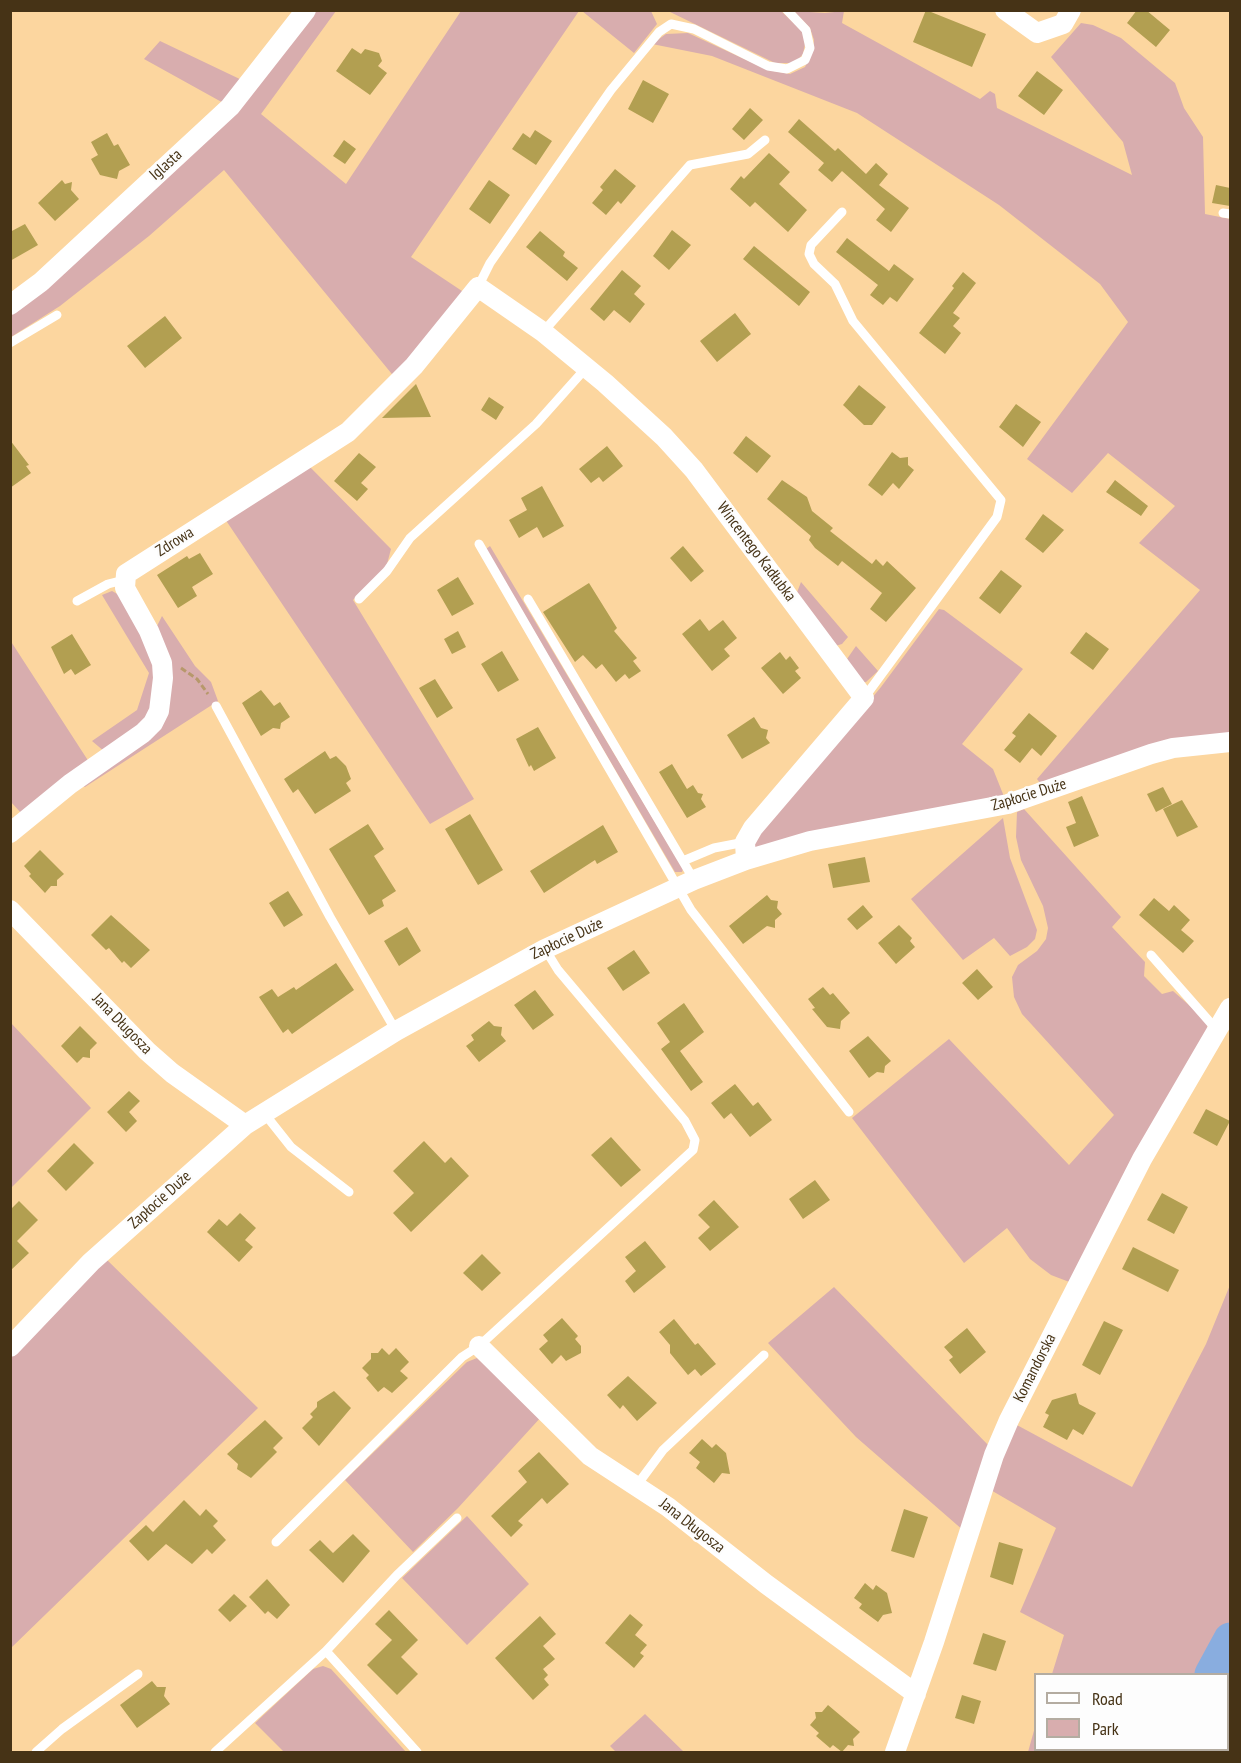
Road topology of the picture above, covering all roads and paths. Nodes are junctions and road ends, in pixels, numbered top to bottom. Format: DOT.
graph roads {
  1 [pos="306,10"];
  2 [pos="787,10"];
  3 [pos="1005,10"];
  4 [pos="1071,10"];
  5 [pos="765,140"];
  6 [pos="842,212"];
  7 [pos="478,287"];
  8 [pos="10,305"];
  9 [pos="57,315"];
  10 [pos="543,332"];
  11 [pos="10,343"];
  12 [pos="586,368"];
  13 [pos="479,544"];
  14 [pos="124,580"];
  15 [pos="359,599"];
  16 [pos="528,599"];
  17 [pos="77,601"];
  18 [pos="162,663"];
  19 [pos="864,698"];
  20 [pos="216,706"];
  21 [pos="1230,742"];
  22 [pos="10,833"];
  23 [pos="746,851"];
  24 [pos="683,861"];
  25 [pos="686,884"];
  26 [pos="10,910"];
  27 [pos="545,949"];
  28 [pos="1151,955"];
  29 [pos="1230,1008"];
  30 [pos="1216,1029"];
  31 [pos="396,1031"];
  32 [pos="264,1113"];
  33 [pos="849,1113"];
  34 [pos="245,1125"];
  35 [pos="349,1192"];
  36 [pos="479,1346"];
  37 [pos="10,1347"];
  38 [pos="764,1355"];
  39 [pos="637,1485"];
  40 [pos="457,1518"];
  41 [pos="276,1542"];
  42 [pos="326,1651"];
  43 [pos="138,1674"];
  44 [pos="916,1694"];
  45 [pos="36,1752"];
  46 [pos="215,1752"];
  47 [pos="417,1752"];
  48 [pos="895,1752"];
  1 -- 8 [label="street, Iglasta"];
  2 -- 7 [label="lane"];
  3 -- 4 [label="street"];
  5 -- 10 [label="lane"];
  6 -- 19 [label="lane"];
  7 -- 10 [label="street, Wincentego Kadłubka"];
  7 -- 14 [label="street, Zdrowa"];
  9 -- 11 [label="lane"];
  10 -- 12 [label="street, Wincentego Kadłubka"];
  12 -- 15 [label="lane"];
  12 -- 19 [label="street, Wincentego Kadłubka"];
  13 -- 25 [label="lane"];
  14 -- 17 [label="lane"];
  14 -- 18 [label="street"];
  16 -- 24 [label="lane"];
  18 -- 20 [label="path"];
  18 -- 22 [label="street"];
  19 -- 23 [label="street"];
  20 -- 31 [label="lane"];
  21 -- 23 [label="street, Zapłocie Duże"];
  23 -- 24 [label="lane"];
  23 -- 25 [label="street, Zapłocie Duże"];
  24 -- 25 [label="lane"];
  25 -- 27 [label="street, Zapłocie Duże"];
  25 -- 33 [label="lane"];
  26 -- 34 [label="street, Jana Długosza"];
  27 -- 31 [label="street, Zapłocie Duże"];
  27 -- 36 [label="lane"];
  28 -- 30 [label="lane"];
  29 -- 30 [label="street, Komandorska"];
  30 -- 44 [label="street, Komandorska"];
  31 -- 32 [label="street, Zapłocie Duże"];
  32 -- 34 [label="street, Zapłocie Duże"];
  32 -- 35 [label="lane"];
  34 -- 37 [label="street, Zapłocie Duże"];
  36 -- 39 [label="street, Jana Długosza"];
  36 -- 41 [label="lane"];
  38 -- 39 [label="lane"];
  39 -- 44 [label="street, Jana Długosza"];
  40 -- 42 [label="lane"];
  42 -- 46 [label="lane"];
  42 -- 47 [label="lane"];
  43 -- 45 [label="lane"];
  44 -- 48 [label="street, Komandorska"];
}
